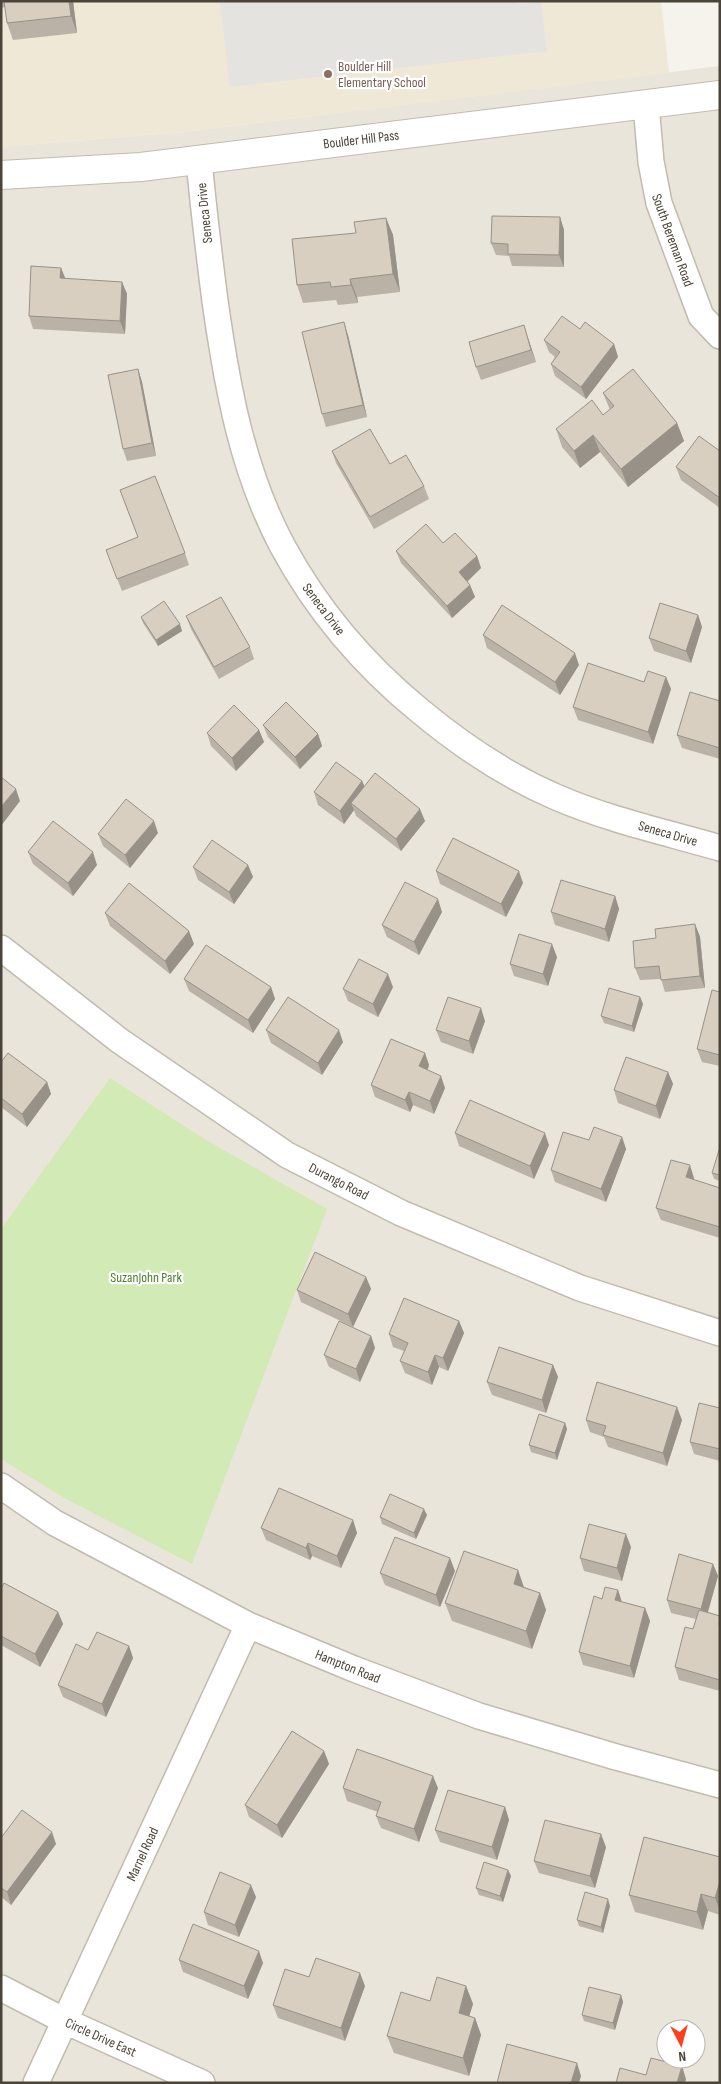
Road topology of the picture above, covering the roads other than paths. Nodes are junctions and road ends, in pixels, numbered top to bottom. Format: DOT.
graph roads {
  1 [pos="720,95"];
  2 [pos="646,104"];
  3 [pos="199,159"];
  4 [pos="1,175"];
  5 [pos="720,336"];
  6 [pos="720,848"];
  7 [pos="1,948"];
  8 [pos="720,1333"];
  9 [pos="1,1486"];
  10 [pos="248,1626"];
  11 [pos="720,1785"];
  12 [pos="1,1988"];
  13 [pos="65,2021"];
  14 [pos="36,2083"];
  15 [pos="202,2083"];
  1 -- 2 [label="street, Boulder Hill Pass"];
  2 -- 3 [label="street, Boulder Hill Pass"];
  2 -- 5 [label="street, South Bereman Road"];
  3 -- 4 [label="street, Boulder Hill Pass"];
  3 -- 6 [label="street, Seneca Drive"];
  7 -- 8 [label="street, Durango Road"];
  9 -- 10 [label="street, Hampton Road"];
  10 -- 11 [label="street, Hampton Road"];
  10 -- 13 [label="street, Marnel Road"];
  12 -- 13 [label="street, Circle Drive East"];
  13 -- 14 [label="street, Marnel Road"];
  13 -- 15 [label="street, Circle Drive East"];
}
